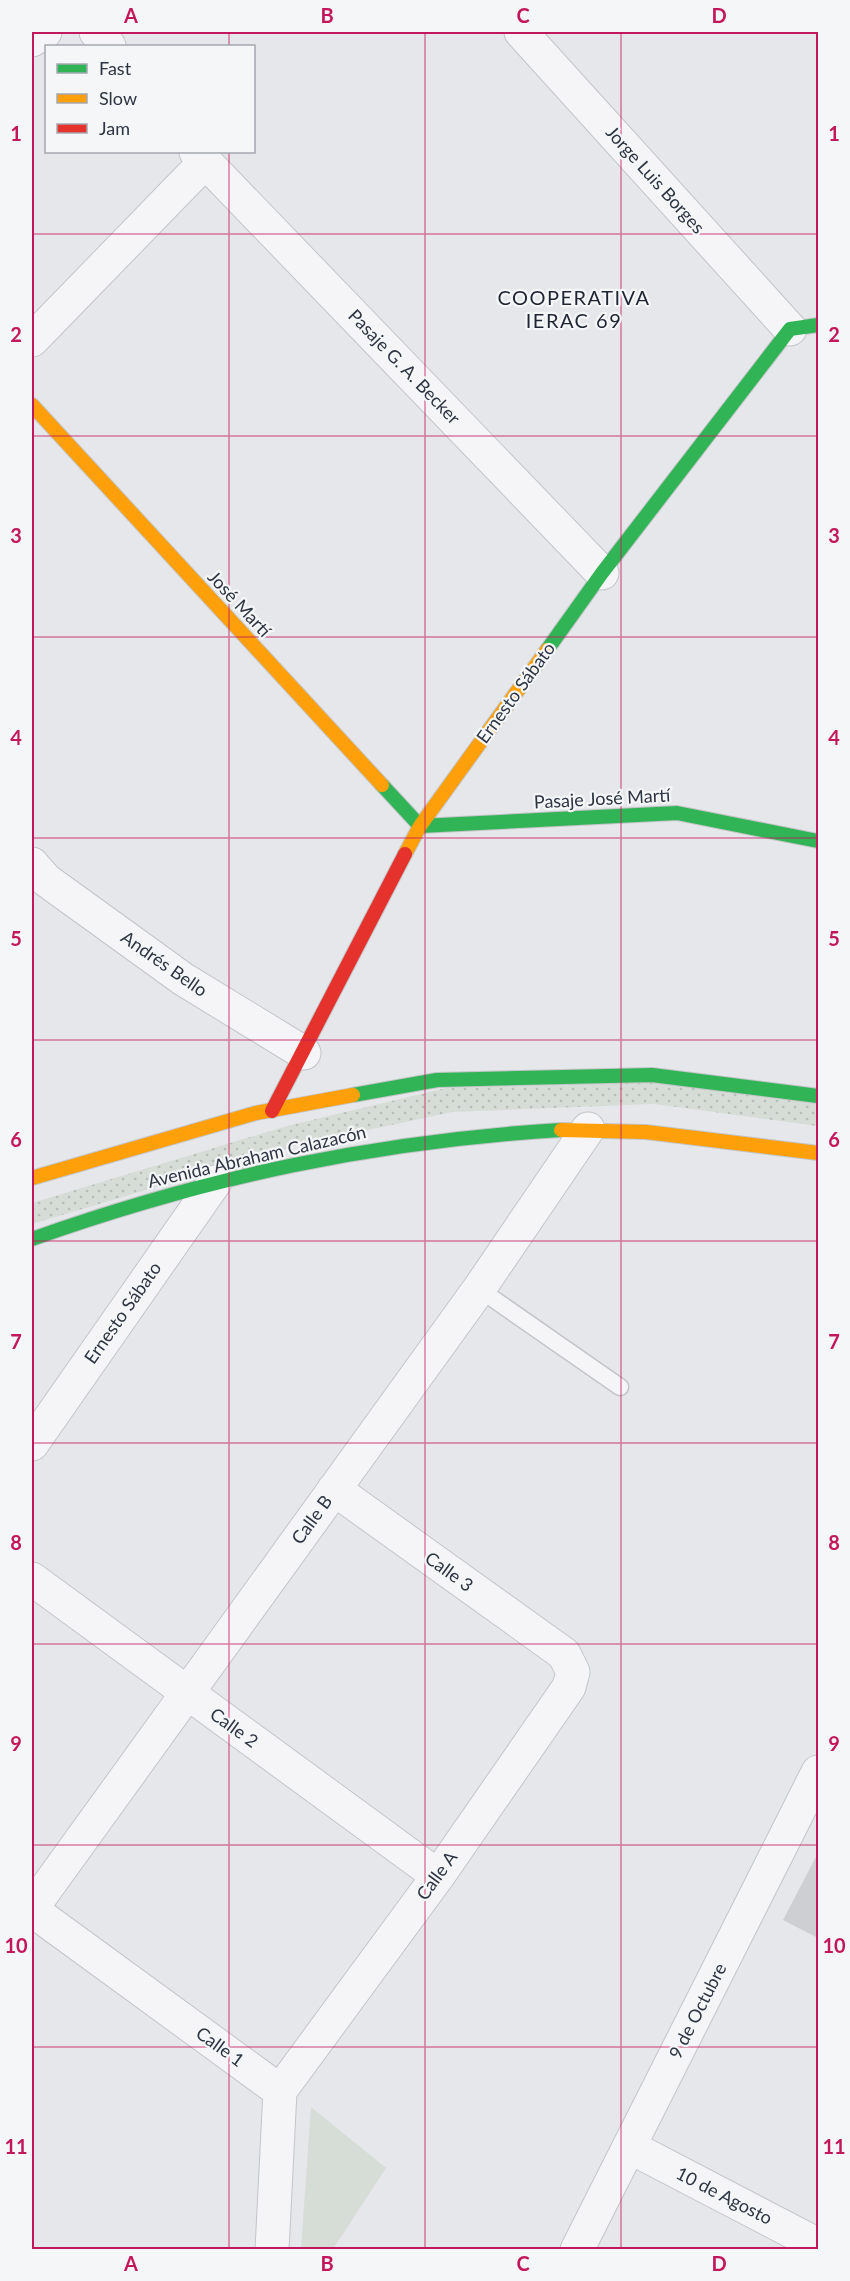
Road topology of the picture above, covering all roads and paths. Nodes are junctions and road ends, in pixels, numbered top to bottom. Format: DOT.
graph roads {
  1 [pos="45,32"];
  2 [pos="96,32"];
  3 [pos="520,32"];
  4 [pos="32,40"];
  5 [pos="108,45"];
  6 [pos="201,157"];
  7 [pos="804,327"];
  8 [pos="32,340"];
  9 [pos="32,405"];
  10 [pos="602,573"];
  11 [pos="420,826"];
  12 [pos="819,841"];
  13 [pos="32,864"];
  14 [pos="304,1053"];
  15 [pos="819,1096"];
  16 [pos="272,1111"];
  17 [pos="588,1129"];
  18 [pos="819,1153"];
  19 [pos="32,1178"];
  20 [pos="215,1182"];
  21 [pos="32,1239"];
  22 [pos="478,1289"];
  23 [pos="620,1386"];
  24 [pos="32,1444"];
  25 [pos="334,1489"];
  26 [pos="32,1579"];
  27 [pos="564,1654"];
  28 [pos="186,1694"];
  29 [pos="819,1772"];
  30 [pos="438,1876"];
  31 [pos="32,1909"];
  32 [pos="280,2091"];
  33 [pos="630,2147"];
  34 [pos="819,2245"];
  35 [pos="272,2250"];
  36 [pos="577,2250"];
  1 -- 4 [label="street"];
  2 -- 5 [label="street"];
  3 -- 7 [label="street, Jorge Luis Borges"];
  6 -- 8 [label="street"];
  6 -- 10 [label="street, Pasaje G. A. Becker"];
  7 -- 10 [label="street, Ernesto Sábato"];
  9 -- 11 [label="street, José Martí"];
  10 -- 11 [label="street, Ernesto Sábato"];
  11 -- 12 [label="street, Pasaje José Martí"];
  11 -- 14 [label="street, Ernesto Sábato"];
  13 -- 14 [label="street, Andrés Bello"];
  14 -- 16 [label="street, Ernesto Sábato"];
  15 -- 16 [label="street, Avenida Abraham Calazacón"];
  16 -- 19 [label="street, Avenida Abraham Calazacón"];
  17 -- 18 [label="street, Avenida Abraham Calazacón"];
  17 -- 20 [label="street, Avenida Abraham Calazacón"];
  17 -- 22 [label="street, Calle B"];
  20 -- 21 [label="street, Avenida Abraham Calazacón"];
  20 -- 24 [label="street, Ernesto Sábato"];
  22 -- 23 [label="lane"];
  22 -- 25 [label="street, Calle B"];
  25 -- 27 [label="street, Calle 3"];
  25 -- 28 [label="street, Calle B"];
  26 -- 28 [label="street, Calle 2"];
  27 -- 30 [label="street, Calle A"];
  28 -- 30 [label="street, Calle 2"];
  28 -- 31 [label="street, Calle B"];
  29 -- 33 [label="street, 9 de Octubre"];
  30 -- 32 [label="street, Calle A"];
  31 -- 32 [label="street, Calle 1"];
  32 -- 35 [label="street"];
  33 -- 34 [label="street, 10 de Agosto"];
  33 -- 36 [label="street, 9 de Octubre"];
}
